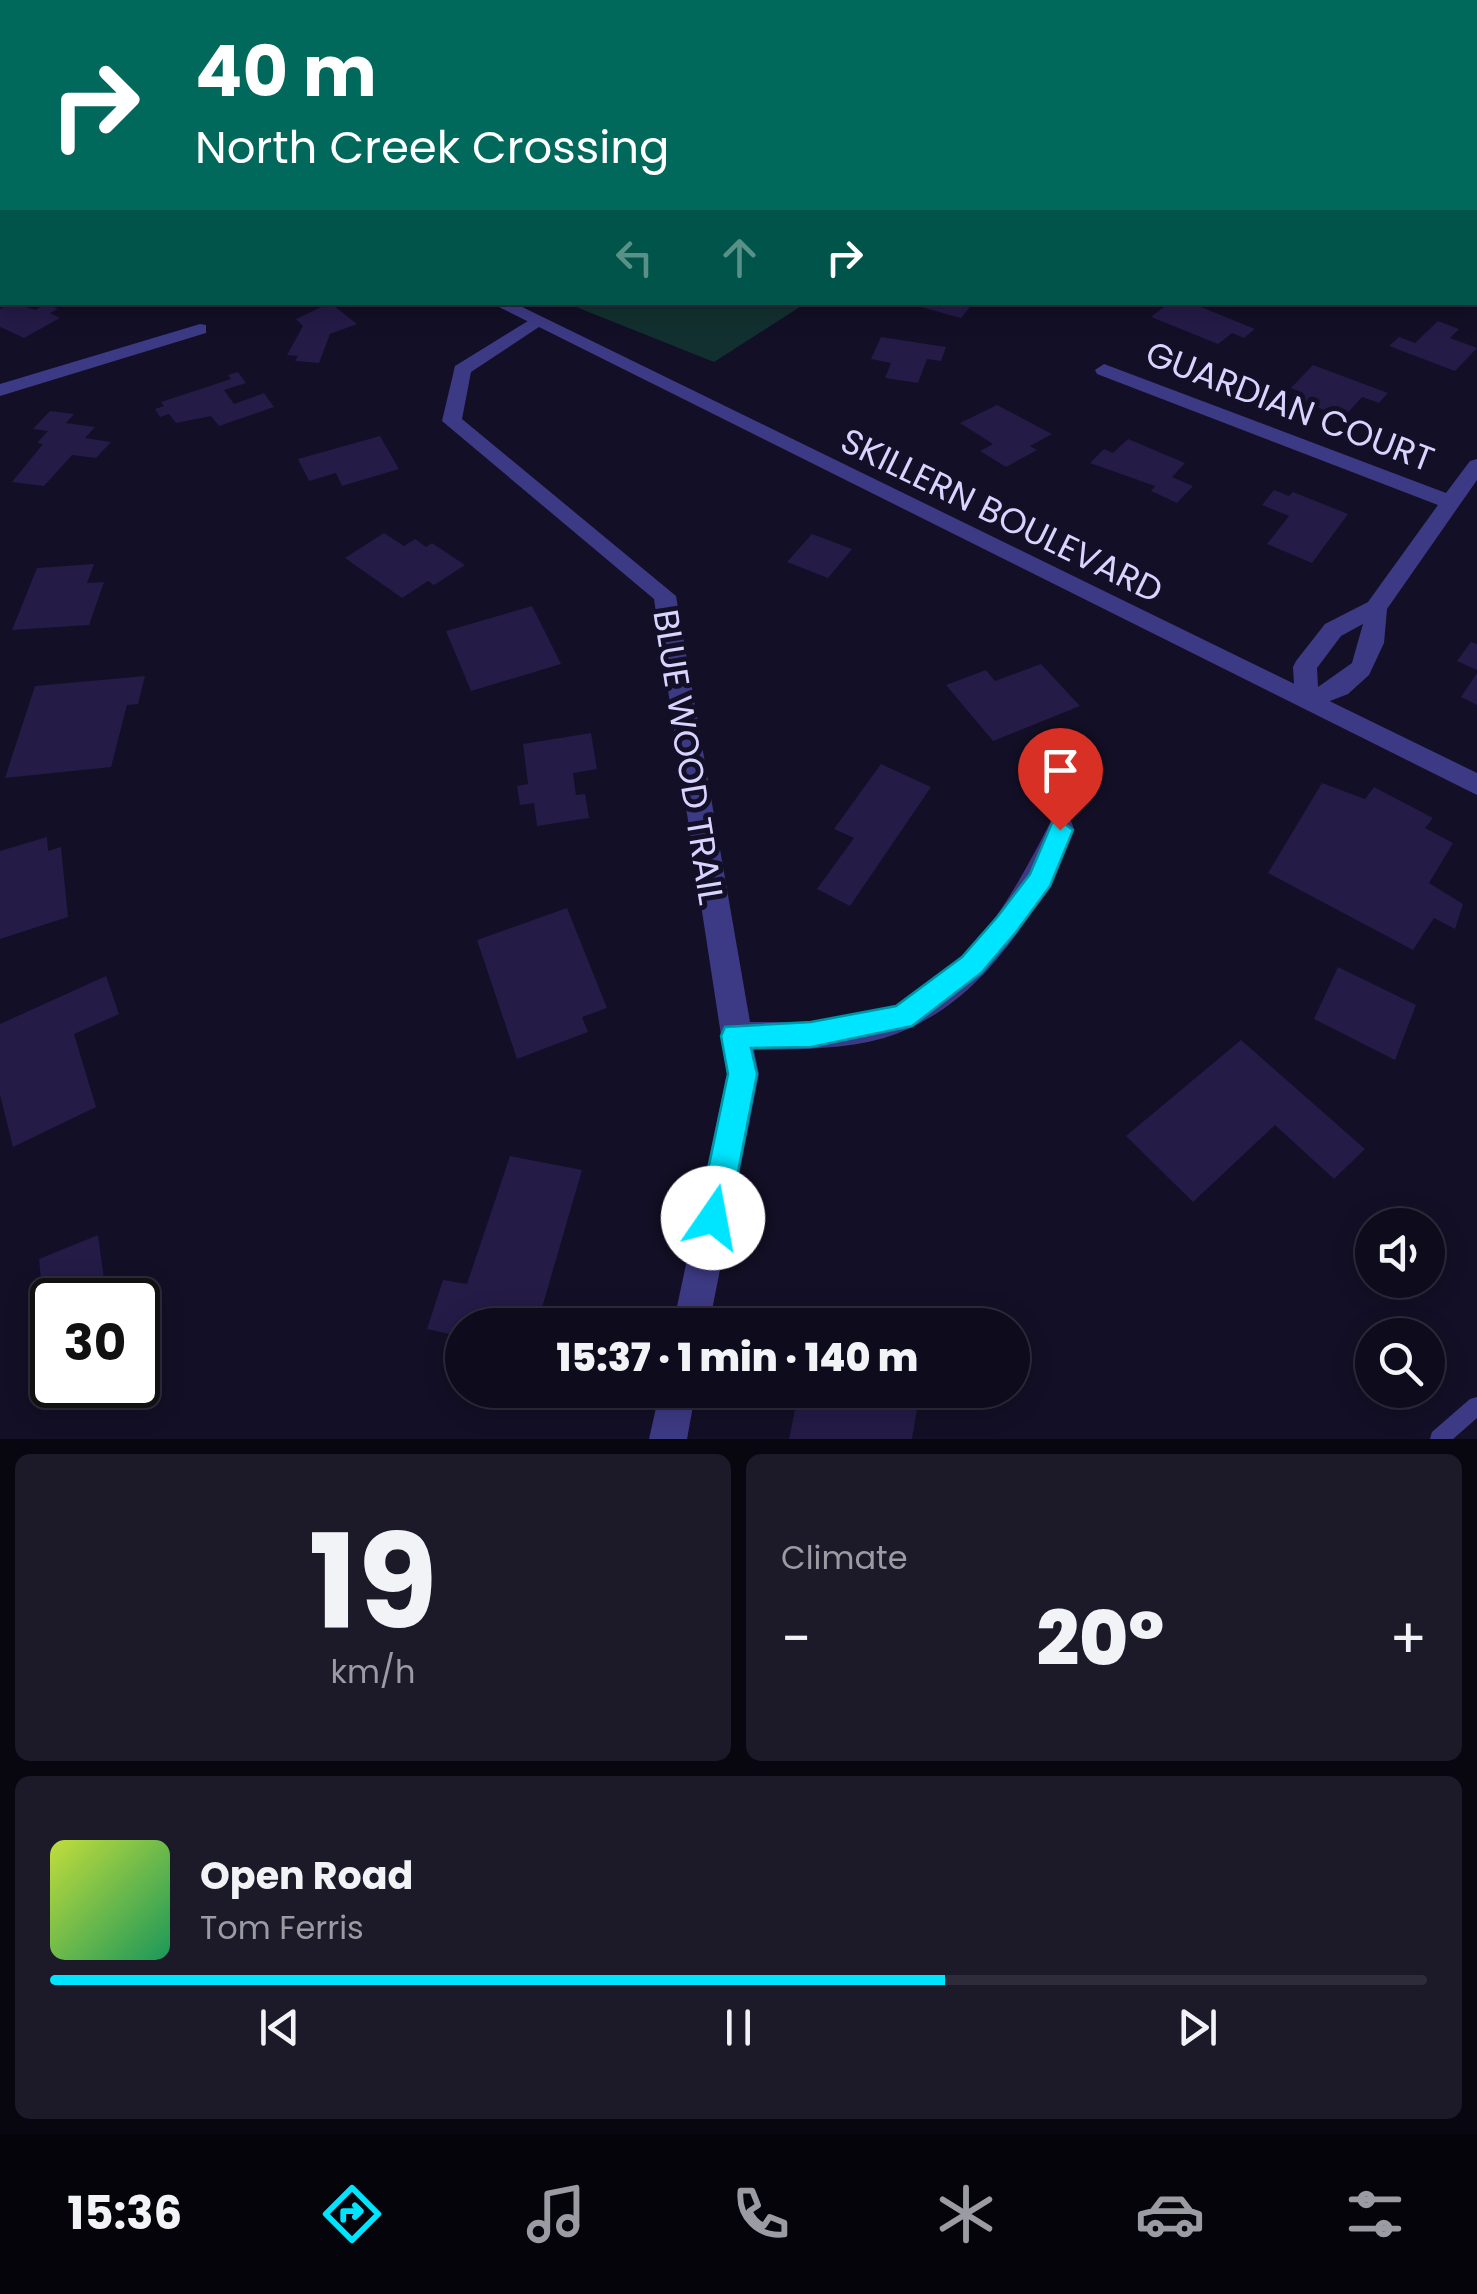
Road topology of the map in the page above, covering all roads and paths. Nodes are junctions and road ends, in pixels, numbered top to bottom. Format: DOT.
graph roads {
  1 [pos="504,305"];
  2 [pos="536,321"];
  3 [pos="200,330"];
  4 [pos="1104,370"];
  5 [pos="0,390"];
  6 [pos="1477,465"];
  7 [pos="1452,503"];
  8 [pos="1376,608"];
  9 [pos="1307,701"];
  10 [pos="1477,785"];
  11 [pos="1060,830"];
  12 [pos="734,1036"];
  13 [pos="694,1308"];
  14 [pos="1477,1406"];
  15 [pos="674,1408"];
  16 [pos="668,1439"];
  17 [pos="1439,1439"];
  1 -- 2 [label="street, SKILLERN BOULEVARD"];
  2 -- 9 [label="street, SKILLERN BOULEVARD"];
  2 -- 12 [label="street, BLUE WOOD TRAIL"];
  3 -- 5 [label="street"];
  4 -- 7 [label="street, GUARDIAN COURT"];
  6 -- 7 [label="street"];
  7 -- 8 [label="street"];
  8 -- 9 [label="street"];
  8 -- 9 [label="street"];
  9 -- 10 [label="street, SKILLERN BOULEVARD"];
  11 -- 12 [label="street"];
  12 -- 13 [label="street, BLUE WOOD TRAIL"];
  14 -- 17 [label="lane"];
  15 -- 16 [label="street"];
}
